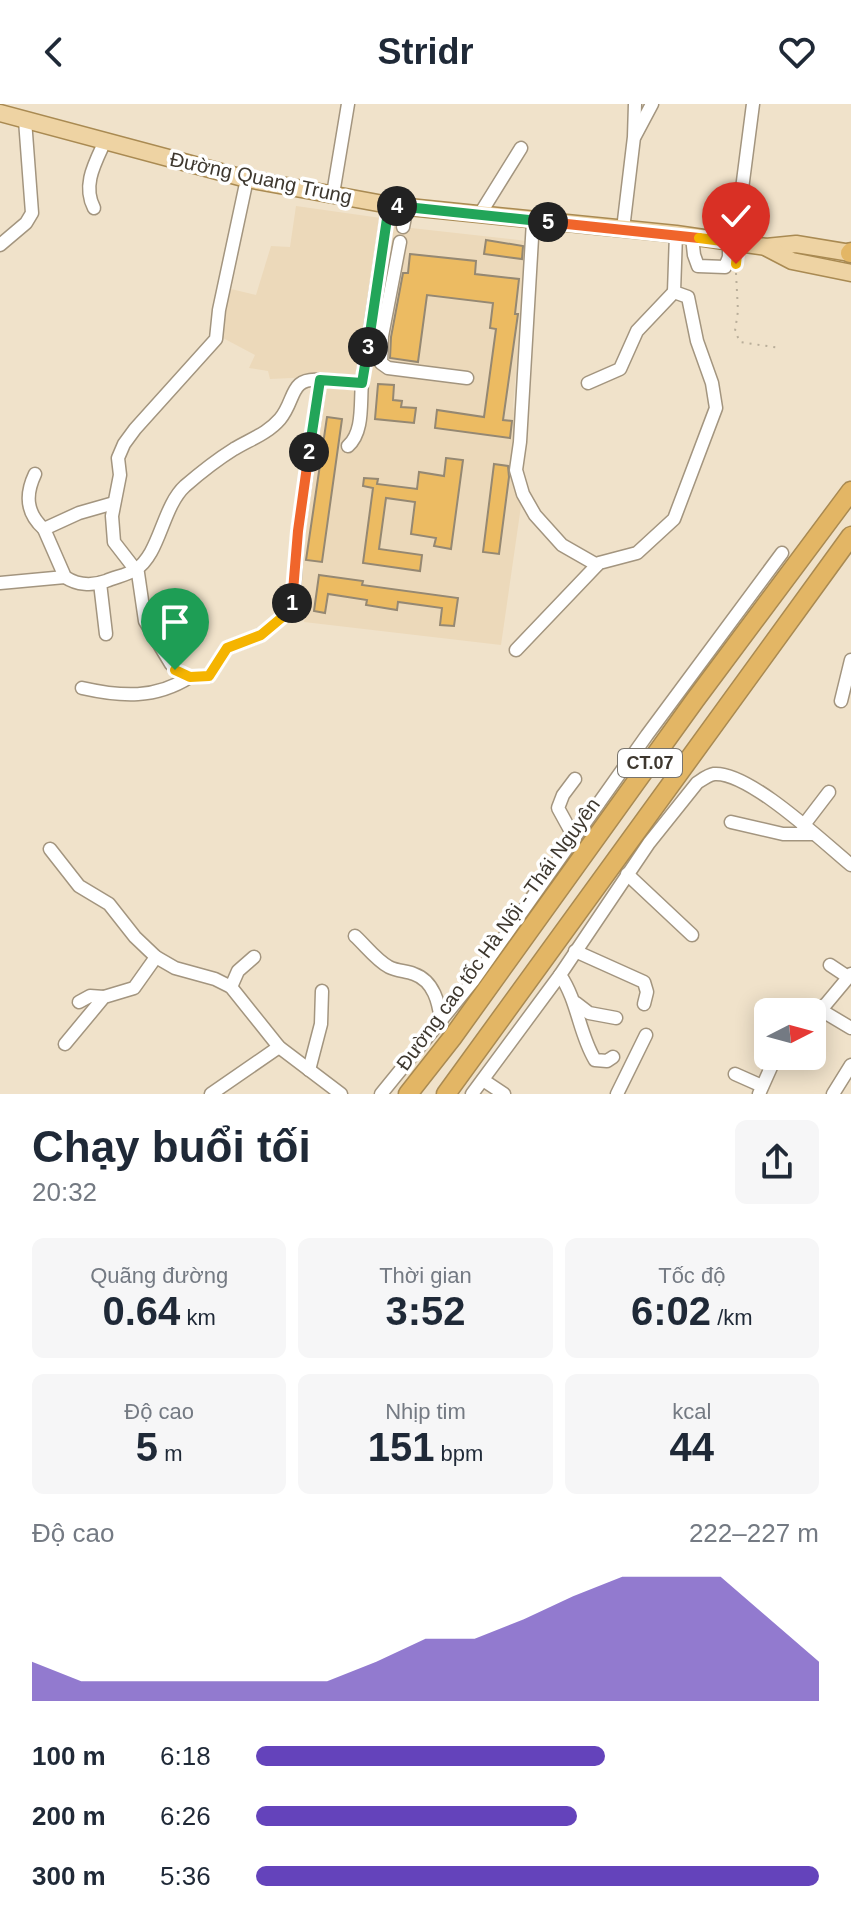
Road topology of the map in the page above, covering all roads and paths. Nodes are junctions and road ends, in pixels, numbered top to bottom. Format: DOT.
graph roads {
  1 [pos="348,104"];
  2 [pos="635,104"];
  3 [pos="652,104"];
  4 [pos="753,104"];
  5 [pos="5,111"];
  6 [pos="25,120"];
  7 [pos="634,137"];
  8 [pos="105,141"];
  9 [pos="521,148"];
  10 [pos="247,179"];
  11 [pos="333,194"];
  12 [pos="389,205"];
  13 [pos="407,207"];
  14 [pos="94,208"];
  15 [pos="480,214"];
  16 [pos="533,221"];
  17 [pos="403,227"];
  18 [pos="623,229"];
  19 [pos="684,235"];
  20 [pos="400,242"];
  21 [pos="734,243"];
  22 [pos="0,245"];
  23 [pos="766,247"];
  24 [pos="851,253"];
  25 [pos="851,273"];
  26 [pos="674,292"];
  27 [pos="780,348"];
  28 [pos="467,378"];
  29 [pos="320,380"];
  30 [pos="362,383"];
  31 [pos="588,383"];
  32 [pos="348,446"];
  33 [pos="35,474"];
  34 [pos="851,491"];
  35 [pos="114,503"];
  36 [pos="44,529"];
  37 [pos="851,536"];
  38 [pos="782,553"];
  39 [pos="597,565"];
  40 [pos="137,569"];
  41 [pos="65,577"];
  42 [pos="0,583"];
  43 [pos="100,583"];
  44 [pos="106,634"];
  45 [pos="516,650"];
  46 [pos="851,660"];
  47 [pos="190,677"];
  48 [pos="82,688"];
  49 [pos="841,701"];
  50 [pos="575,779"];
  51 [pos="829,792"];
  52 [pos="731,822"];
  53 [pos="808,830"];
  54 [pos="575,839"];
  55 [pos="50,849"];
  56 [pos="851,865"];
  57 [pos="627,874"];
  58 [pos="692,935"];
  59 [pos="355,936"];
  60 [pos="575,951"];
  61 [pos="156,957"];
  62 [pos="254,957"];
  63 [pos="830,965"];
  64 [pos="560,975"];
  65 [pos="850,976"];
  66 [pos="231,987"];
  67 [pos="322,991"];
  68 [pos="104,997"];
  69 [pos="574,1001"];
  70 [pos="826,1001"];
  71 [pos="79,1002"];
  72 [pos="644,1004"];
  73 [pos="826,1016"];
  74 [pos="616,1018"];
  75 [pos="441,1022"];
  76 [pos="851,1028"];
  77 [pos="646,1035"];
  78 [pos="65,1044"];
  79 [pos="279,1047"];
  80 [pos="613,1057"];
  81 [pos="851,1065"];
  82 [pos="309,1070"];
  83 [pos="769,1070"];
  84 [pos="735,1074"];
  85 [pos="483,1080"];
  86 [pos="760,1090"];
  87 [pos="211,1094"];
  88 [pos="341,1094"];
  89 [pos="381,1094"];
  90 [pos="408,1094"];
  91 [pos="446,1094"];
  92 [pos="472,1094"];
  93 [pos="504,1094"];
  94 [pos="617,1094"];
  95 [pos="833,1094"];
  1 -- 11 [label="street"];
  2 -- 7 [label="street"];
  3 -- 7 [label="street"];
  4 -- 21 [label="street"];
  5 -- 6 [label="main road, Đường Quang Trung"];
  6 -- 8 [label="main road, Đường Quang Trung"];
  6 -- 22 [label="street"];
  7 -- 18 [label="street"];
  8 -- 10 [label="main road, Đường Quang Trung"];
  8 -- 14 [label="street"];
  9 -- 15 [label="street"];
  10 -- 11 [label="main road, Đường Quang Trung"];
  10 -- 35 [label="street"];
  11 -- 12 [label="main road, Đường Quang Trung"];
  12 -- 13 [label="main road, Đường Quang Trung"];
  12 -- 30 [label="street"];
  13 -- 15 [label="main road, Đường Quang Trung"];
  13 -- 17 [label="street"];
  15 -- 16 [label="main road, Đường Quang Trung"];
  16 -- 18 [label="main road, Đường Quang Trung"];
  16 -- 39 [label="street"];
  18 -- 19 [label="main road, Đường Quang Trung"];
  19 -- 21 [label="main road, Đường Quang Trung"];
  19 -- 21 [label="street"];
  19 -- 26 [label="street"];
  20 -- 28 [label="street"];
  21 -- 23 [label="main road, Đường Quang Trung"];
  21 -- 27 [label="path"];
  23 -- 24 [label="main road, Đường Quang Trung"];
  23 -- 25 [label="main road, Đường Quang Trung"];
  26 -- 31 [label="street"];
  26 -- 39 [label="street"];
  29 -- 30 [label="street"];
  29 -- 40 [label="street"];
  29 -- 47 [label="street"];
  30 -- 32 [label="street"];
  33 -- 36 [label="street"];
  34 -- 90 [label="highway, Đường cao tốc Hà Nội - Thái Nguyên / CT.07"];
  35 -- 36 [label="street"];
  35 -- 40 [label="street"];
  36 -- 41 [label="street"];
  37 -- 91 [label="highway, CT.07"];
  38 -- 54 [label="street"];
  39 -- 45 [label="street"];
  40 -- 43 [label="street"];
  40 -- 47 [label="street"];
  41 -- 42 [label="street"];
  41 -- 43 [label="street"];
  43 -- 44 [label="street"];
  46 -- 49 [label="street"];
  47 -- 48 [label="street"];
  50 -- 54 [label="street"];
  51 -- 53 [label="street"];
  52 -- 53 [label="street"];
  53 -- 56 [label="street"];
  53 -- 57 [label="street"];
  54 -- 75 [label="street"];
  55 -- 61 [label="street"];
  57 -- 58 [label="street"];
  57 -- 60 [label="street"];
  59 -- 75 [label="street"];
  60 -- 64 [label="street"];
  60 -- 72 [label="street"];
  61 -- 66 [label="street"];
  61 -- 68 [label="street"];
  62 -- 66 [label="street"];
  63 -- 65 [label="street"];
  64 -- 69 [label="street"];
  64 -- 85 [label="street"];
  65 -- 70 [label="street"];
  66 -- 79 [label="street"];
  67 -- 82 [label="street"];
  68 -- 71 [label="street"];
  68 -- 78 [label="street"];
  69 -- 74 [label="street"];
  69 -- 80 [label="street"];
  73 -- 76 [label="street"];
  75 -- 89 [label="street"];
  77 -- 94 [label="street"];
  79 -- 82 [label="street"];
  79 -- 87 [label="street"];
  81 -- 95 [label="street"];
  82 -- 88 [label="street"];
  83 -- 86 [label="street"];
  84 -- 86 [label="street"];
  85 -- 92 [label="street"];
  85 -- 93 [label="street"];
}
